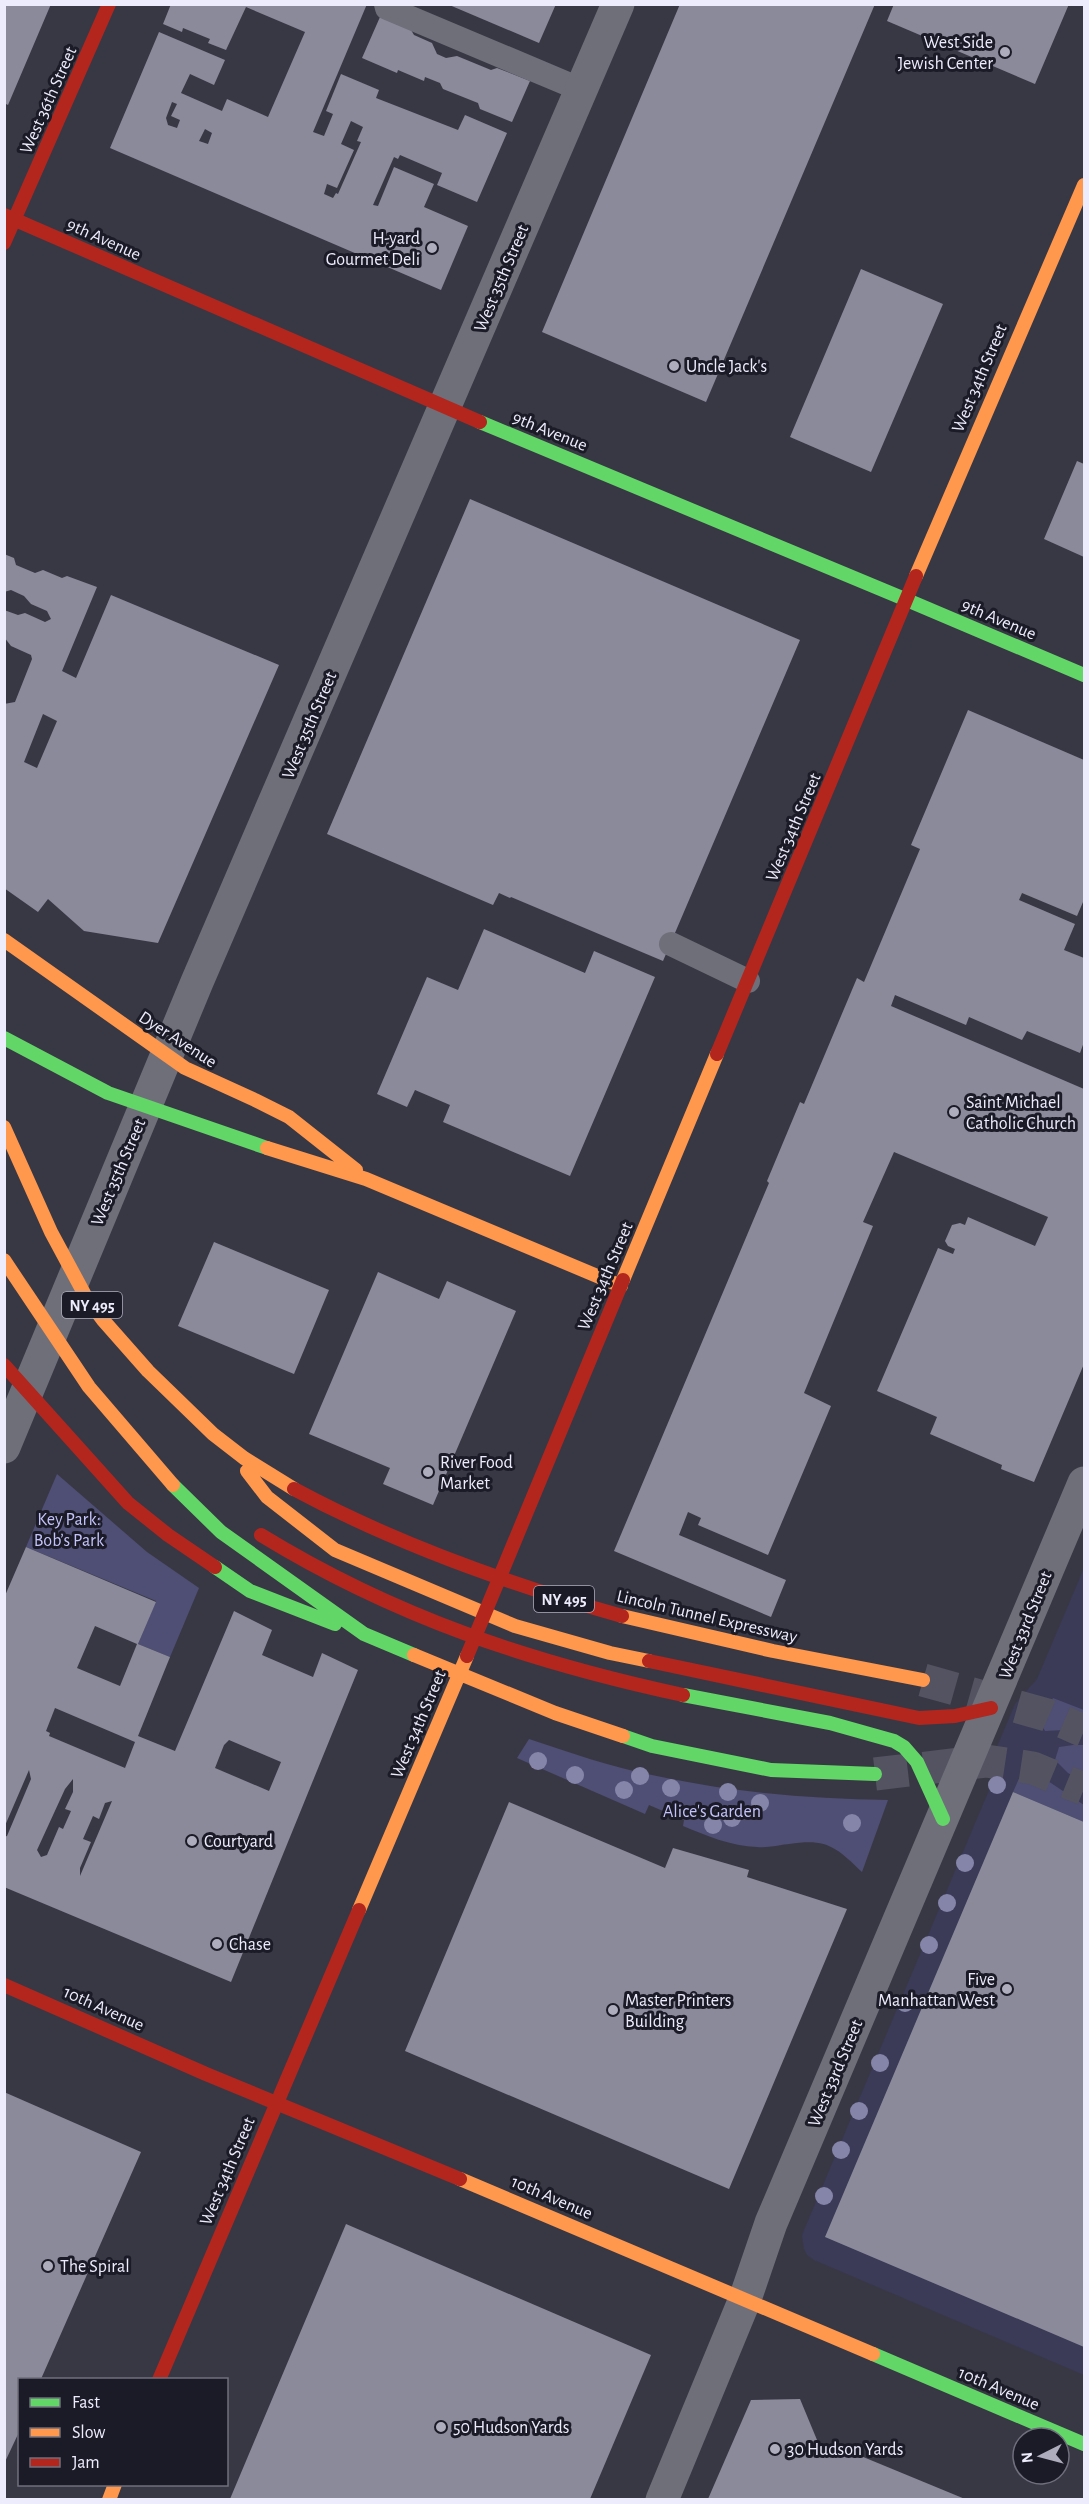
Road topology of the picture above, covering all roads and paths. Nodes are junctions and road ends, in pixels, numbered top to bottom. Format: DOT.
graph roads {
  1 [pos="109,4"];
  2 [pos="386,4"];
  3 [pos="618,4"];
  4 [pos="582,90"];
  5 [pos="1084,185"];
  6 [pos="10,217"];
  7 [pos="4,243"];
  8 [pos="445,407"];
  9 [pos="907,600"];
  10 [pos="1084,675"];
  11 [pos="4,940"];
  12 [pos="671,944"];
  13 [pos="748,981"];
  14 [pos="4,1038"];
  15 [pos="167,1056"];
  16 [pos="146,1107"];
  17 [pos="4,1127"];
  18 [pos="366,1179"];
  19 [pos="4,1260"];
  20 [pos="621,1286"];
  21 [pos="4,1365"];
  22 [pos="8,1438"];
  23 [pos="229,1448"];
  24 [pos="1084,1483"];
  25 [pos="175,1487"];
  26 [pos="218,1509"];
  27 [pos="248,1526"];
  28 [pos="364,1634"];
  29 [pos="924,1680"];
  30 [pos="991,1708"];
  31 [pos="875,1774"];
  32 [pos="943,1819"];
  33 [pos="4,1985"];
  34 [pos="276,2102"];
  35 [pos="745,2299"];
  36 [pos="159,2378"];
  37 [pos="1084,2444"];
  38 [pos="662,2499"];
  1 -- 6 [label="main road, West 36th Street"];
  2 -- 4 [label="lane"];
  3 -- 4 [label="street, West 35th Street"];
  4 -- 8 [label="street, West 35th Street"];
  5 -- 9 [label="main road, West 34th Street"];
  6 -- 7 [label="main road, West 36th Street"];
  6 -- 8 [label="main road, 9th Avenue"];
  8 -- 9 [label="main road, 9th Avenue"];
  8 -- 15 [label="street, West 35th Street"];
  9 -- 10 [label="main road, 9th Avenue"];
  9 -- 13 [label="main road, West 34th Street"];
  11 -- 15 [label="main road, Dyer Avenue"];
  12 -- 13 [label="lane"];
  13 -- 20 [label="main road, West 34th Street"];
  14 -- 16 [label="main road, Dyer Avenue"];
  15 -- 16 [label="street, West 35th Street"];
  15 -- 18 [label="main road, Dyer Avenue"];
  16 -- 18 [label="main road, Dyer Avenue"];
  16 -- 22 [label="street, West 35th Street"];
  17 -- 23 [label="main road, Lincoln Tunnel Expressway / NY 495"];
  18 -- 20 [label="main road, Dyer Avenue"];
  19 -- 25 [label="main road, NY 495"];
  20 -- 34 [label="main road, West 34th Street"];
  21 -- 28 [label="main road"];
  23 -- 29 [label="main road, Lincoln Tunnel Expressway / NY 495"];
  23 -- 30 [label="main road"];
  24 -- 30 [label="street, West 33rd Street"];
  25 -- 26 [label="main road"];
  25 -- 28 [label="main road, NY 495"];
  27 -- 32 [label="main road"];
  28 -- 31 [label="main road, NY 495"];
  30 -- 32 [label="street, West 33rd Street"];
  32 -- 35 [label="street, West 33rd Street"];
  33 -- 34 [label="main road, 10th Avenue"];
  34 -- 35 [label="main road, 10th Avenue"];
  34 -- 36 [label="main road, West 34th Street"];
  35 -- 37 [label="main road, 10th Avenue"];
  35 -- 38 [label="street, West 33rd Street"];
}
